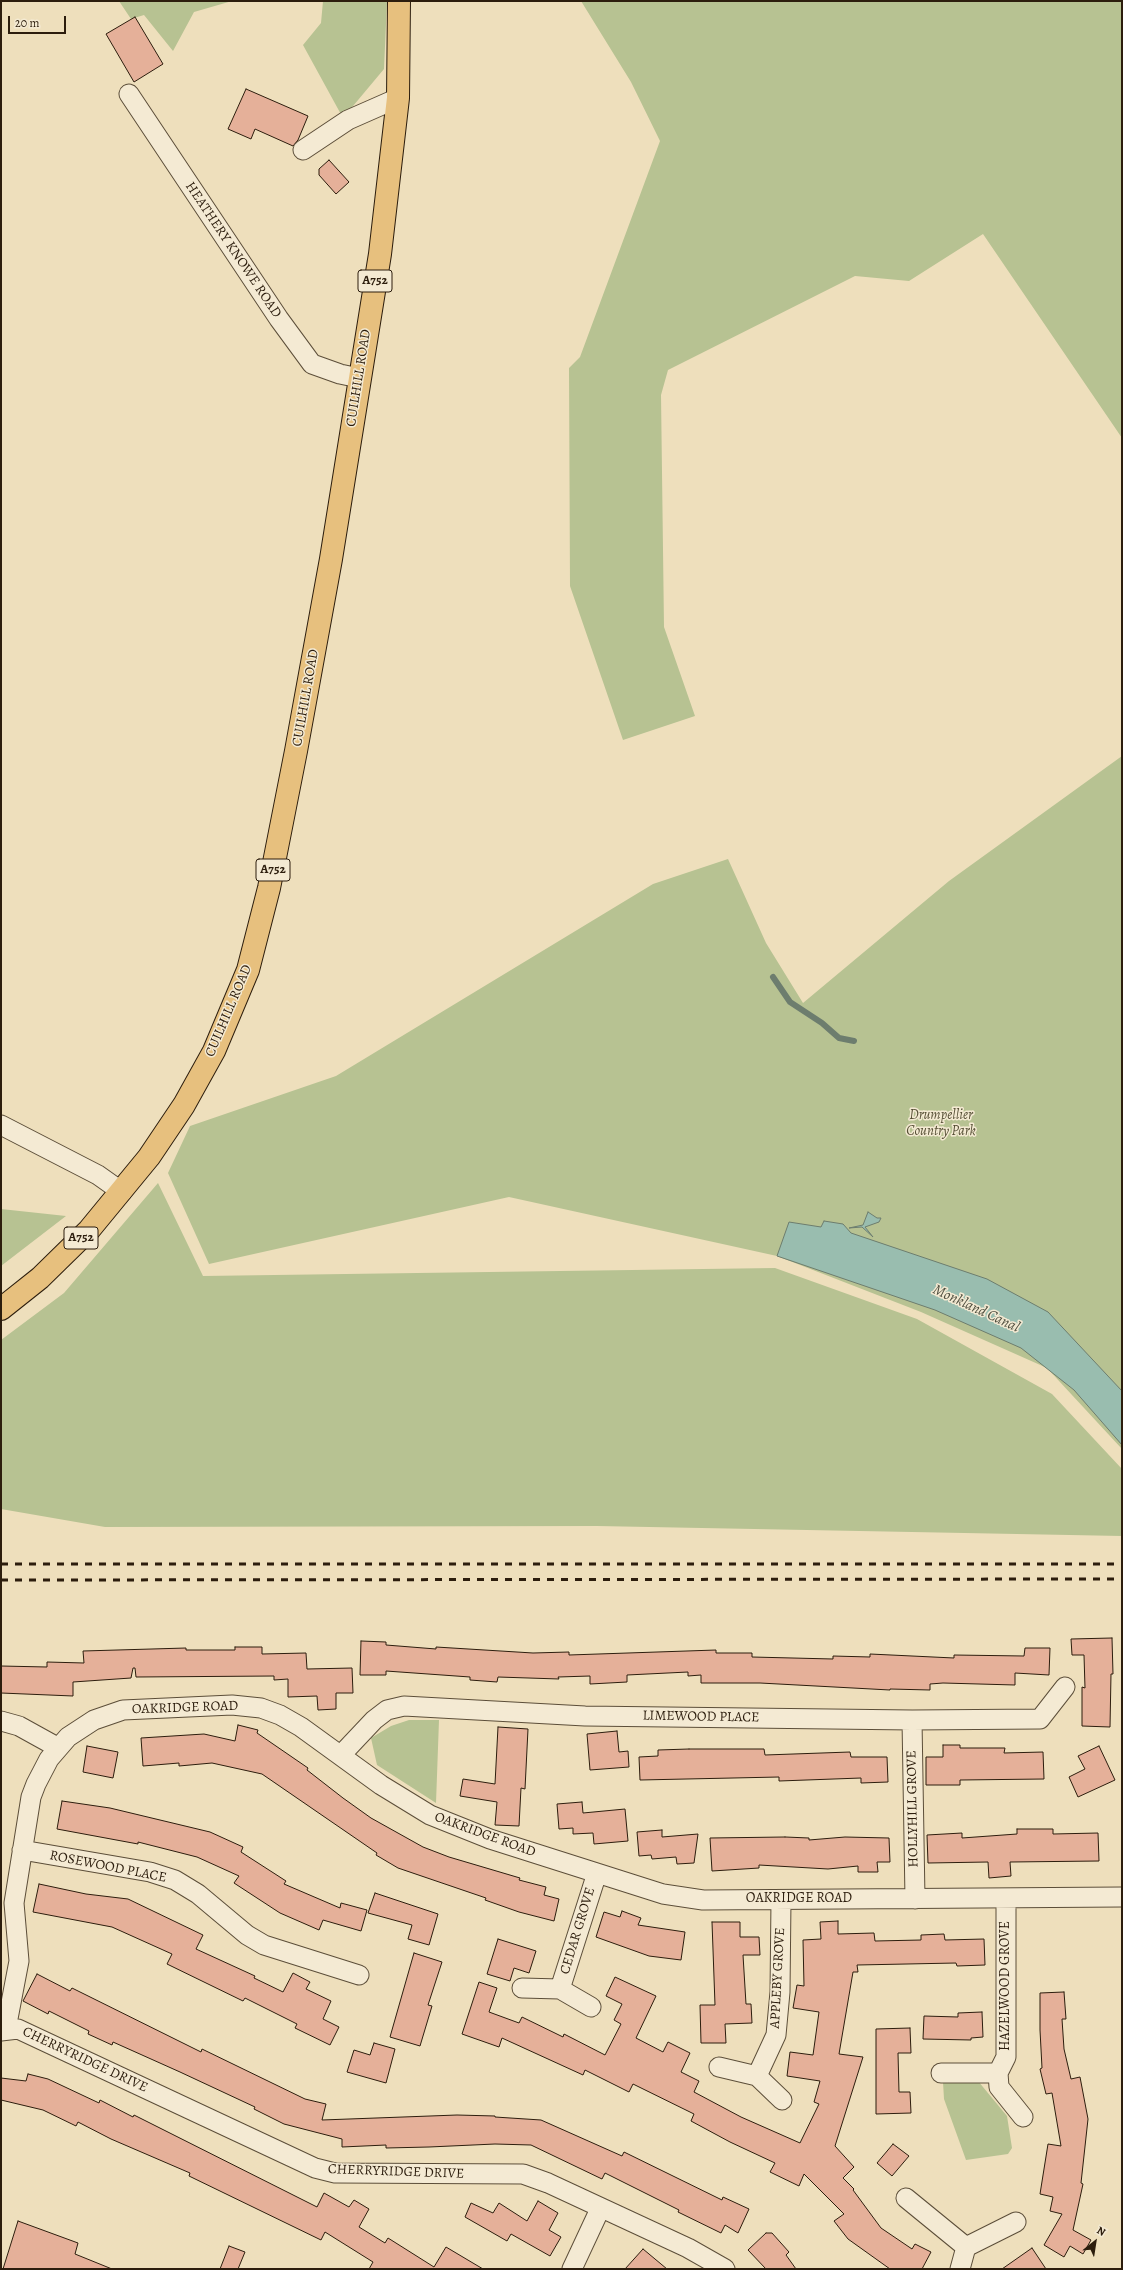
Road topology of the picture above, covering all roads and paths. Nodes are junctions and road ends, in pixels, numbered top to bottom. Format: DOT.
graph roads {
  1 [pos="399,1"];
  2 [pos="129,94"];
  3 [pos="398,98"];
  4 [pos="303,150"];
  5 [pos="359,378"];
  6 [pos="1,1125"];
  7 [pos="122,1192"];
  8 [pos="1,1309"];
  9 [pos="1065,1687"];
  10 [pos="1,1720"];
  11 [pos="912,1720"];
  12 [pos="57,1747"];
  13 [pos="341,1755"];
  14 [pos="22,1850"];
  15 [pos="597,1873"];
  16 [pos="1122,1897"];
  17 [pos="915,1898"];
  18 [pos="1006,1898"];
  19 [pos="781,1900"];
  20 [pos="359,1975"];
  21 [pos="522,1988"];
  22 [pos="560,1989"];
  23 [pos="591,2007"];
  24 [pos="4,2030"];
  25 [pos="719,2067"];
  26 [pos="941,2073"];
  27 [pos="998,2073"];
  28 [pos="757,2076"];
  29 [pos="782,2100"];
  30 [pos="1023,2117"];
  31 [pos="906,2198"];
  32 [pos="600,2209"];
  33 [pos="1016,2222"];
  34 [pos="966,2247"];
  35 [pos="572,2269"];
  36 [pos="725,2269"];
  37 [pos="960,2269"];
  1 -- 3 [label="main road, CUILHILL ROAD / A752"];
  2 -- 5 [label="street, HEATHERY KNOWE ROAD"];
  3 -- 4 [label="street"];
  3 -- 5 [label="main road, CUILHILL ROAD / A752"];
  5 -- 7 [label="main road, CUILHILL ROAD / A752"];
  6 -- 7 [label="street"];
  7 -- 8 [label="main road, CUILHILL ROAD / A752"];
  9 -- 11 [label="street, LIMEWOOD PLACE"];
  10 -- 12 [label="street"];
  11 -- 13 [label="street, LIMEWOOD PLACE"];
  11 -- 17 [label="street, HOLLYHILL GROVE"];
  12 -- 13 [label="street, OAKRIDGE ROAD"];
  12 -- 14 [label="street, OAKRIDGE ROAD"];
  13 -- 15 [label="street, OAKRIDGE ROAD"];
  14 -- 20 [label="street, ROSEWOOD PLACE"];
  14 -- 24 [label="street, OAKRIDGE ROAD"];
  15 -- 19 [label="street, OAKRIDGE ROAD"];
  15 -- 22 [label="street, CEDAR GROVE"];
  16 -- 18 [label="street, OAKRIDGE ROAD"];
  17 -- 18 [label="street, OAKRIDGE ROAD"];
  17 -- 19 [label="street, OAKRIDGE ROAD"];
  18 -- 27 [label="street, HAZELWOOD GROVE"];
  19 -- 28 [label="street, APPLEBY GROVE"];
  21 -- 22 [label="street, CEDAR GROVE"];
  22 -- 23 [label="street, CEDAR GROVE"];
  24 -- 32 [label="street, CHERRYRIDGE DRIVE"];
  25 -- 28 [label="street"];
  26 -- 27 [label="street"];
  27 -- 30 [label="street"];
  28 -- 29 [label="street"];
  31 -- 34 [label="street"];
  32 -- 35 [label="street"];
  32 -- 36 [label="street, CHERRYRIDGE DRIVE"];
  33 -- 34 [label="street"];
  34 -- 37 [label="street"];
}
